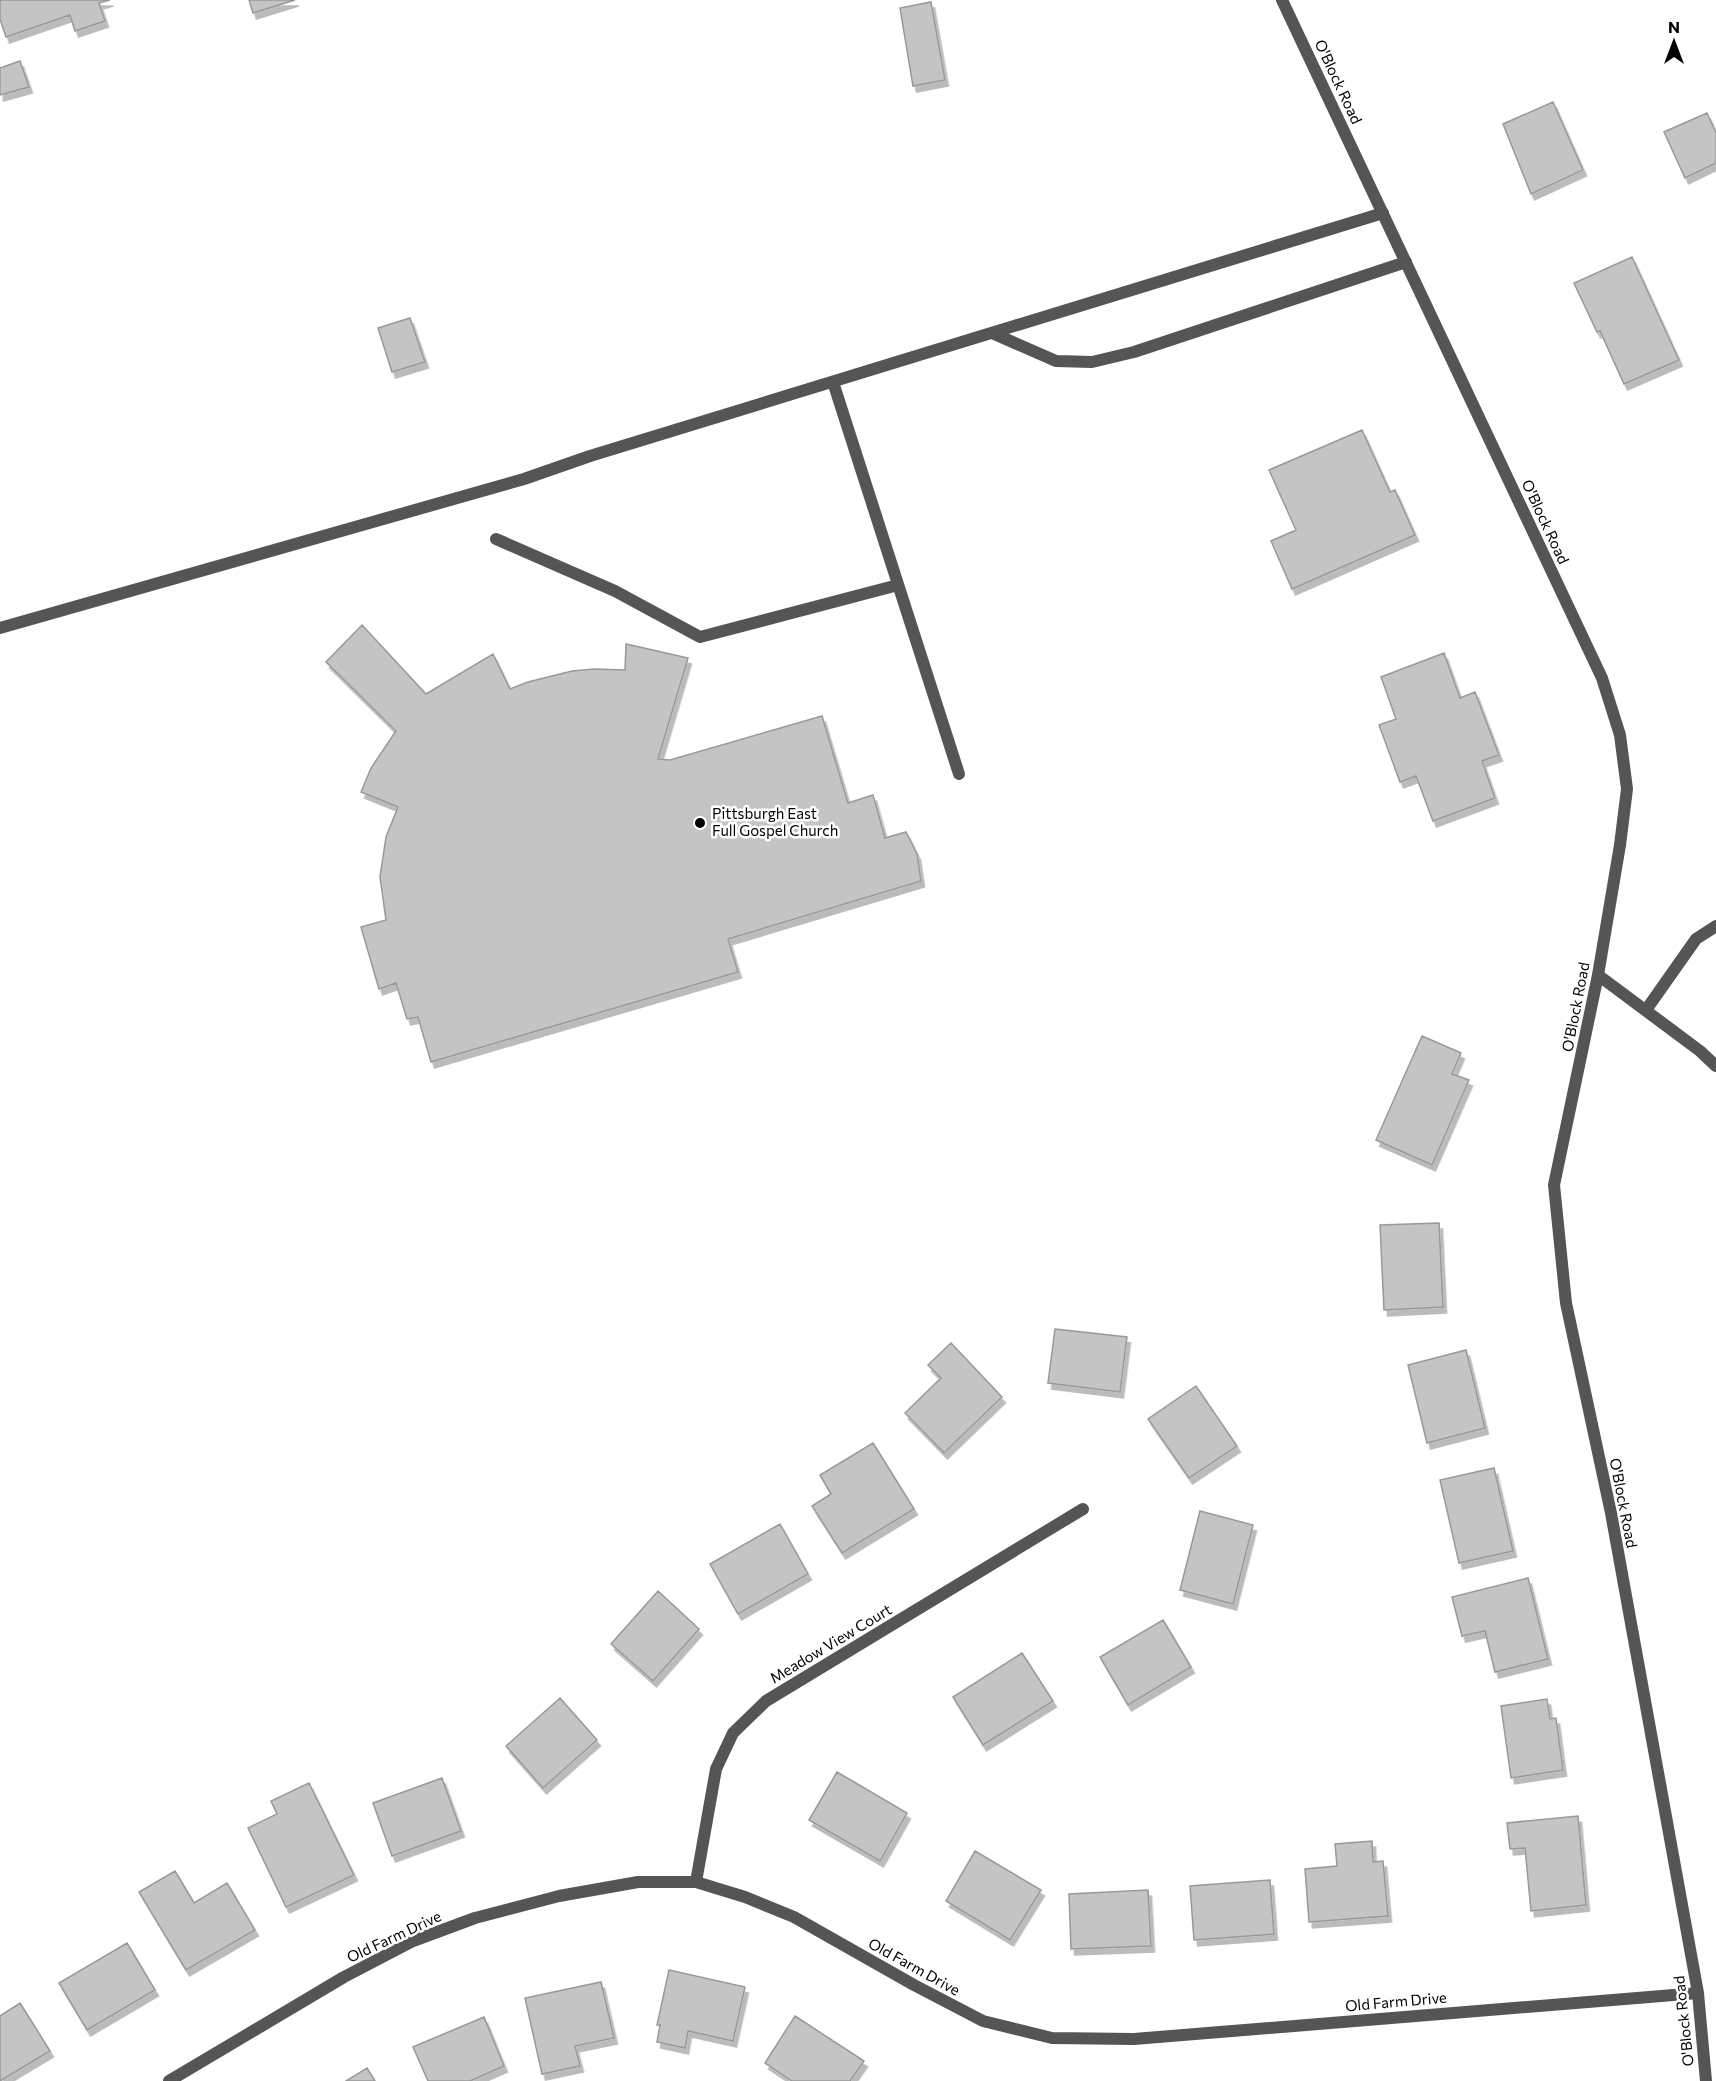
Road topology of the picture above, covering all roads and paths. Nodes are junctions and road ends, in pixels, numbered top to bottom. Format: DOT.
graph roads {
  1 [pos="1282,0"];
  2 [pos="1383,213"];
  3 [pos="1406,262"];
  4 [pos="992,333"];
  5 [pos="832,382"];
  6 [pos="496,539"];
  7 [pos="898,585"];
  8 [pos="0,628"];
  9 [pos="959,774"];
  10 [pos="1716,926"];
  11 [pos="1598,975"];
  12 [pos="1646,1010"];
  13 [pos="1716,1066"];
  14 [pos="1083,1509"];
  15 [pos="696,1882"];
  16 [pos="1698,1992"];
  17 [pos="169,2081"];
  18 [pos="1706,2081"];
  1 -- 2 [label="street, O'Block Road"];
  2 -- 3 [label="street, O'Block Road"];
  2 -- 4 [label="street"];
  3 -- 4 [label="street"];
  3 -- 11 [label="street, O'Block Road"];
  4 -- 5 [label="street"];
  5 -- 7 [label="street"];
  5 -- 8 [label="street"];
  6 -- 7 [label="street"];
  7 -- 9 [label="street"];
  10 -- 12 [label="street"];
  11 -- 12 [label="street"];
  11 -- 16 [label="street, O'Block Road"];
  12 -- 13 [label="street"];
  14 -- 15 [label="street, Meadow View Court"];
  15 -- 16 [label="street, Old Farm Drive"];
  15 -- 17 [label="street, Old Farm Drive"];
  16 -- 18 [label="street, O'Block Road"];
}
